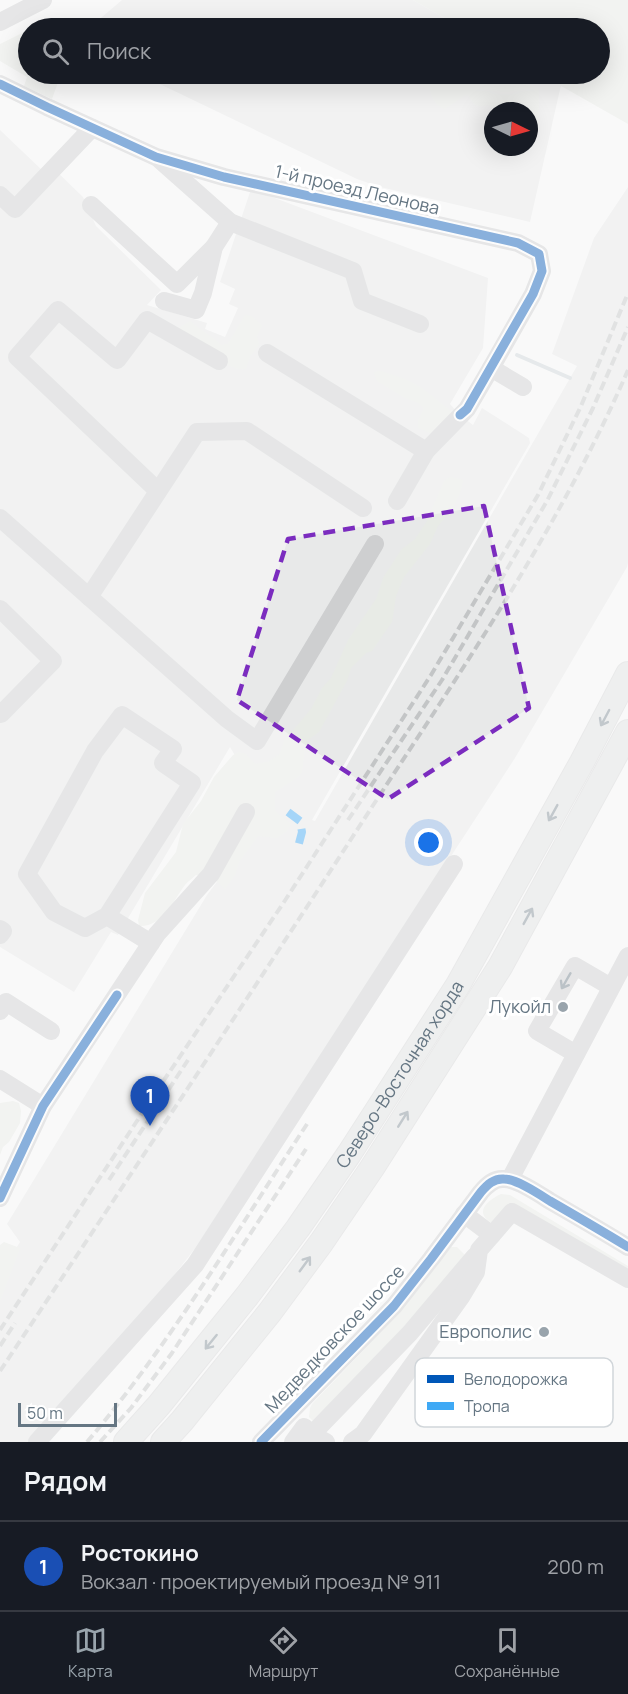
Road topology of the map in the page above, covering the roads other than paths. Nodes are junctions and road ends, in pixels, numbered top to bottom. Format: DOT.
graph roads {
  1 [pos="44,0"];
  2 [pos="0,22"];
  3 [pos="0,84"];
  4 [pos="92,128"];
  5 [pos="156,157"];
  6 [pos="0,195"];
  7 [pos="91,205"];
  8 [pos="231,222"];
  9 [pos="214,247"];
  10 [pos="164,300"];
  11 [pos="420,324"];
  12 [pos="267,353"];
  13 [pos="219,361"];
  14 [pos="491,368"];
  15 [pos="523,387"];
  16 [pos="426,451"];
  17 [pos="158,491"];
  18 [pos="397,501"];
  19 [pos="363,508"];
  20 [pos="0,518"];
  21 [pos="375,544"];
  22 [pos="89,597"];
  23 [pos="0,609"];
  24 [pos="628,675"];
  25 [pos="0,714"];
  26 [pos="628,732"];
  27 [pos="628,759"];
  28 [pos="596,792"];
  29 [pos="246,812"];
  30 [pos="454,864"];
  31 [pos="107,916"];
  32 [pos="0,929"];
  33 [pos="0,935"];
  34 [pos="151,943"];
  35 [pos="628,957"];
  36 [pos="611,987"];
  37 [pos="0,1011"];
  38 [pos="51,1031"];
  39 [pos="576,1054"];
  40 [pos="0,1079"];
  41 [pos="43,1106"];
  42 [pos="510,1179"];
  43 [pos="0,1198"];
  44 [pos="464,1214"];
  45 [pos="492,1235"];
  46 [pos="628,1247"];
  47 [pos="479,1250"];
  48 [pos="628,1279"];
  49 [pos="270,1311"];
  50 [pos="417,1358"];
  51 [pos="415,1361"];
  52 [pos="319,1437"];
  53 [pos="37,1442"];
  54 [pos="126,1442"];
  55 [pos="163,1442"];
  56 [pos="186,1442"];
  57 [pos="261,1442"];
  58 [pos="293,1442"];
  59 [pos="352,1442"];
  1 -- 2 [label="street"];
  3 -- 4 [label="street, 1-й проезд Леонова"];
  4 -- 5 [label="street, 1-й проезд Леонова"];
  4 -- 6 [label="street"];
  5 -- 8 [label="street"];
  5 -- 14 [label="street, 1-й проезд Леонова"];
  7 -- 9 [label="street"];
  8 -- 9 [label="street"];
  8 -- 11 [label="street"];
  9 -- 10 [label="street"];
  12 -- 16 [label="street"];
  13 -- 17 [label="street"];
  14 -- 15 [label="street"];
  14 -- 16 [label="street, 1-й проезд Леонова"];
  16 -- 18 [label="street, 1-й проезд Леонова"];
  17 -- 19 [label="street"];
  17 -- 22 [label="street"];
  20 -- 22 [label="street"];
  21 -- 22 [label="street"];
  23 -- 25 [label="street"];
  24 -- 54 [label="main road, Северо-Восточная хорда, one-way"];
  26 -- 28 [label="main road, Северо-Восточная хорда"];
  27 -- 28 [label="main road"];
  49 -- 28 [label="main road, Северо-Восточная хорда, one-way"];
  29 -- 34 [label="street"];
  30 -- 53 [label="street"];
  31 -- 31 [label="street"];
  31 -- 34 [label="street"];
  32 -- 33 [label="street"];
  34 -- 41 [label="street"];
  35 -- 36 [label="street"];
  36 -- 39 [label="street"];
  36 -- 39 [label="street, one-way"];
  37 -- 38 [label="street"];
  39 -- 42 [label="street"];
  40 -- 41 [label="street"];
  41 -- 43 [label="street"];
  42 -- 44 [label="street, Медведковское шоссе"];
  42 -- 46 [label="street"];
  44 -- 45 [label="street"];
  44 -- 57 [label="street, Медведковское шоссе"];
  45 -- 47 [label="street"];
  45 -- 48 [label="street"];
  47 -- 50 [label="street"];
  47 -- 52 [label="street"];
  49 -- 55 [label="main road, Северо-Восточная хорда"];
  49 -- 56 [label="main road"];
  51 -- 59 [label="street"];
  52 -- 58 [label="street"];
}
